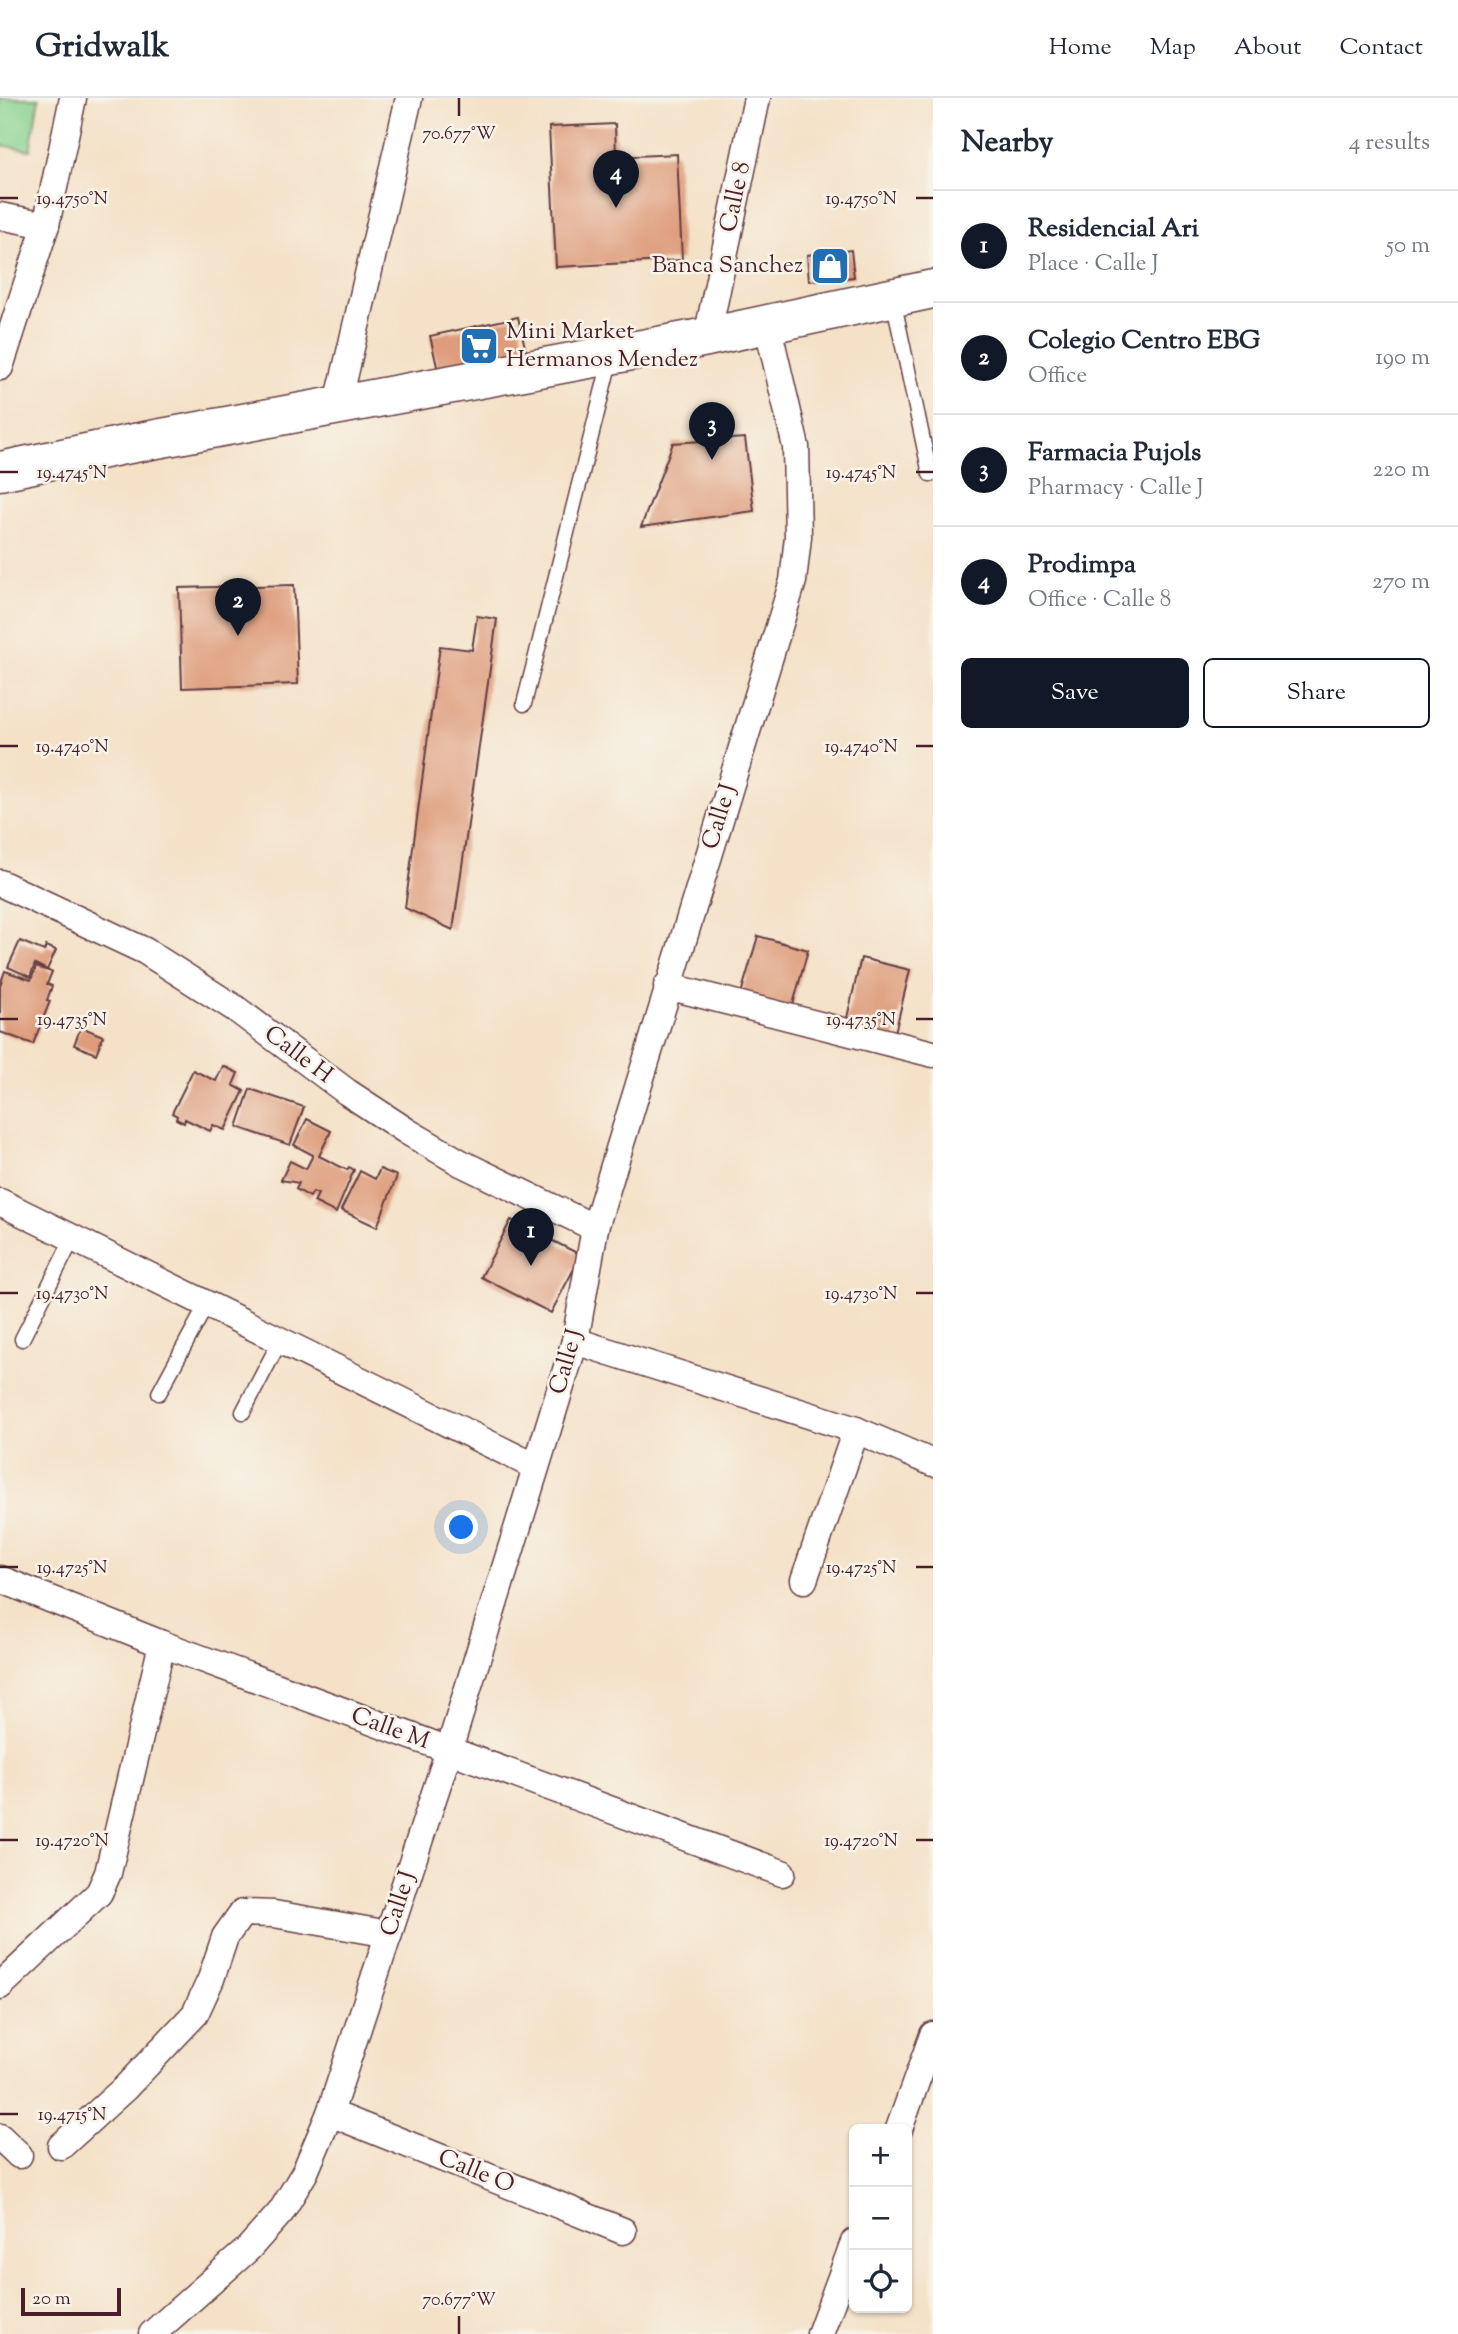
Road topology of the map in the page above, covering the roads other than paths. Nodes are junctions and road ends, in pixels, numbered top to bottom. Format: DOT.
graph roads {
  1 [pos="73,98"];
  2 [pos="409,98"];
  3 [pos="757,98"];
  4 [pos="0,216"];
  5 [pos="46,225"];
  6 [pos="933,289"];
  7 [pos="893,298"];
  8 [pos="767,323"];
  9 [pos="707,337"];
  10 [pos="611,355"];
  11 [pos="0,367"];
  12 [pos="337,408"];
  13 [pos="0,471"];
  14 [pos="933,474"];
  15 [pos="524,704"];
  16 [pos="0,883"];
  17 [pos="667,986"];
  18 [pos="933,1054"];
  19 [pos="0,1202"];
  20 [pos="594,1228"];
  21 [pos="73,1238"];
  22 [pos="207,1304"];
  23 [pos="22,1339"];
  24 [pos="280,1340"];
  25 [pos="575,1340"];
  26 [pos="159,1393"];
  27 [pos="243,1412"];
  28 [pos="856,1430"];
  29 [pos="933,1463"];
  30 [pos="534,1466"];
  31 [pos="804,1580"];
  32 [pos="2,1586"];
  33 [pos="162,1644"];
  34 [pos="449,1751"];
  35 [pos="782,1873"];
  36 [pos="390,1934"];
  37 [pos="0,1986"];
  38 [pos="933,2035"];
  39 [pos="330,2113"];
  40 [pos="914,2116"];
  41 [pos="0,2137"];
  42 [pos="61,2146"];
  43 [pos="19,2155"];
  44 [pos="623,2231"];
  45 [pos="851,2250"];
  46 [pos="152,2334"];
  47 [pos="820,2334"];
  1 -- 5 [label="street"];
  2 -- 12 [label="street"];
  3 -- 9 [label="street, Calle 8"];
  4 -- 5 [label="street"];
  5 -- 11 [label="street"];
  6 -- 7 [label="main road"];
  7 -- 8 [label="main road"];
  7 -- 14 [label="lane"];
  8 -- 9 [label="main road"];
  8 -- 17 [label="street, Calle J"];
  9 -- 10 [label="main road"];
  10 -- 12 [label="main road"];
  10 -- 15 [label="lane"];
  12 -- 13 [label="main road"];
  16 -- 20 [label="street, Calle H"];
  17 -- 18 [label="street"];
  17 -- 20 [label="street, Calle J"];
  19 -- 21 [label="street"];
  20 -- 25 [label="street, Calle J"];
  21 -- 22 [label="street"];
  21 -- 23 [label="lane"];
  22 -- 24 [label="street"];
  22 -- 26 [label="lane"];
  24 -- 27 [label="lane"];
  24 -- 30 [label="street"];
  25 -- 28 [label="street"];
  25 -- 30 [label="street, Calle J"];
  28 -- 29 [label="street"];
  28 -- 31 [label="street"];
  30 -- 34 [label="street, Calle J"];
  32 -- 33 [label="street, Calle M"];
  33 -- 34 [label="street, Calle M"];
  33 -- 37 [label="street"];
  34 -- 35 [label="street, Calle M"];
  34 -- 36 [label="street, Calle J"];
  36 -- 39 [label="street, Calle J"];
  36 -- 42 [label="street"];
  38 -- 40 [label="street"];
  39 -- 44 [label="street, Calle O"];
  39 -- 46 [label="street, Calle J"];
  41 -- 43 [label="street"];
  45 -- 47 [label="street"];
}
